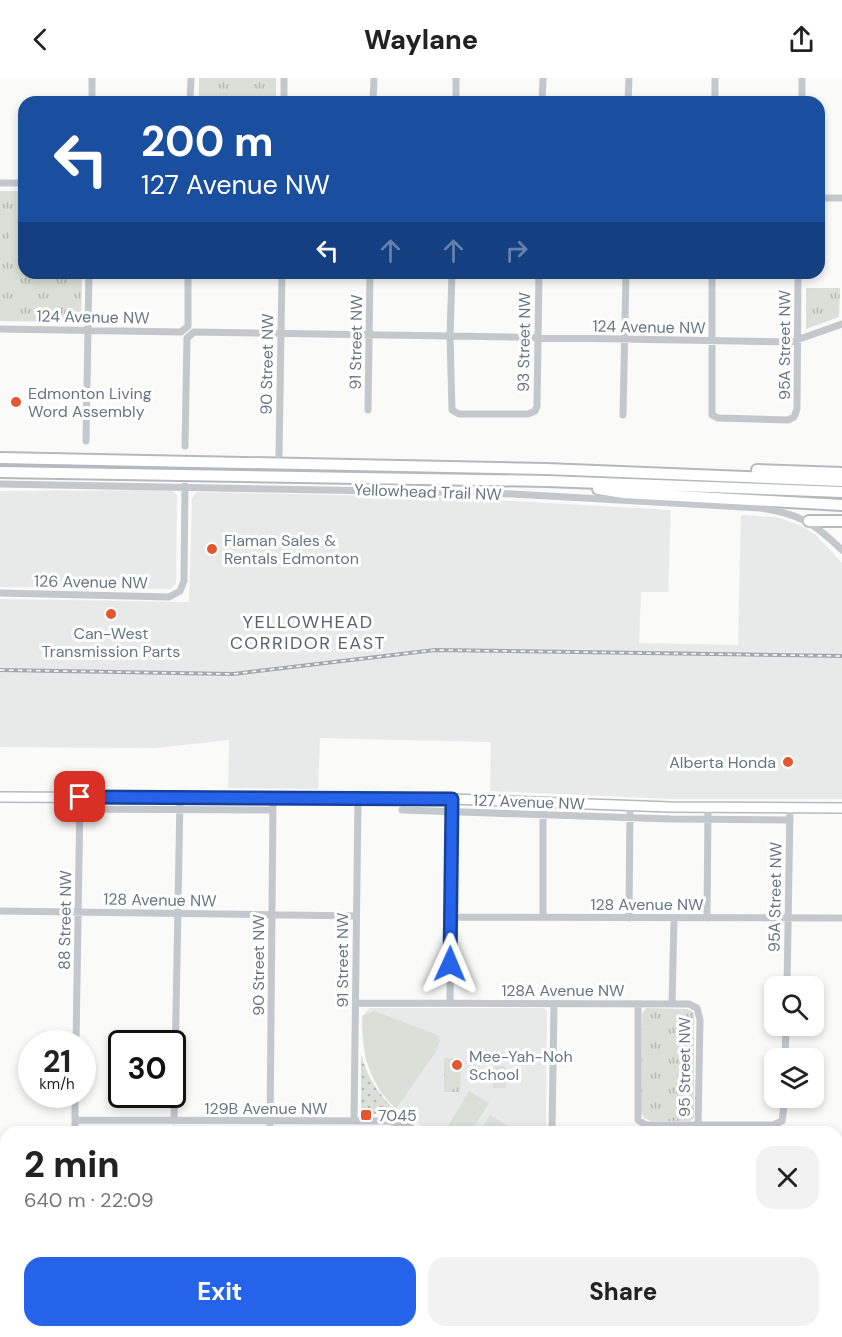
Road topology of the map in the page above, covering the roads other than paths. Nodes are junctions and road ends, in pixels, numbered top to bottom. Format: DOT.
graph roads {
  1 [pos="92,78"];
  2 [pos="191,78"];
  3 [pos="284,78"];
  4 [pos="374,78"];
  5 [pos="456,78"];
  6 [pos="543,78"];
  7 [pos="629,78"];
  8 [pos="715,78"];
  9 [pos="802,78"];
  10 [pos="92,96"];
  11 [pos="190,96"];
  12 [pos="284,96"];
  13 [pos="373,96"];
  14 [pos="456,96"];
  15 [pos="542,96"];
  16 [pos="628,96"];
  17 [pos="715,96"];
  18 [pos="802,96"];
  19 [pos="0,183"];
  20 [pos="18,183"];
  21 [pos="825,198"];
  22 [pos="842,198"];
  23 [pos="89,279"];
  24 [pos="188,279"];
  25 [pos="282,279"];
  26 [pos="370,279"];
  27 [pos="453,279"];
  28 [pos="539,279"];
  29 [pos="626,279"];
  30 [pos="712,279"];
  31 [pos="798,279"];
  32 [pos="842,324"];
  33 [pos="0,329"];
  34 [pos="88,330"];
  35 [pos="188,332"];
  36 [pos="281,333"];
  37 [pos="369,335"];
  38 [pos="451,336"];
  39 [pos="538,338"];
  40 [pos="625,340"];
  41 [pos="796,341"];
  42 [pos="711,342"];
  43 [pos="368,410"];
  44 [pos="624,415"];
  45 [pos="86,441"];
  46 [pos="185,446"];
  47 [pos="279,455"];
  48 [pos="0,458"];
  49 [pos="0,472"];
  50 [pos="643,472"];
  51 [pos="842,473"];
  52 [pos="547,481"];
  53 [pos="842,481"];
  54 [pos="0,484"];
  55 [pos="185,486"];
  56 [pos="842,492"];
  57 [pos="842,505"];
  58 [pos="808,521"];
  59 [pos="842,521"];
  60 [pos="842,550"];
  61 [pos="0,593"];
  62 [pos="0,796"];
  63 [pos="80,797"];
  64 [pos="180,797"];
  65 [pos="273,798"];
  66 [pos="358,798"];
  67 [pos="452,799"];
  68 [pos="543,802"];
  69 [pos="630,806"];
  70 [pos="708,807"];
  71 [pos="790,808"];
  72 [pos="842,808"];
  73 [pos="80,809"];
  74 [pos="180,809"];
  75 [pos="273,810"];
  76 [pos="402,810"];
  77 [pos="452,810"];
  78 [pos="543,814"];
  79 [pos="630,818"];
  80 [pos="708,819"];
  81 [pos="790,820"];
  82 [pos="0,911"];
  83 [pos="78,912"];
  84 [pos="177,914"];
  85 [pos="271,915"];
  86 [pos="356,916"];
  87 [pos="451,917"];
  88 [pos="543,917"];
  89 [pos="629,918"];
  90 [pos="674,918"];
  91 [pos="707,918"];
  92 [pos="788,918"];
  93 [pos="842,918"];
  94 [pos="787,976"];
  95 [pos="356,1003"];
  96 [pos="450,1003"];
  97 [pos="554,1004"];
  98 [pos="638,1004"];
  99 [pos="672,1004"];
  100 [pos="697,1008"];
  101 [pos="76,1030"];
  102 [pos="75,1108"];
  103 [pos="784,1108"];
  104 [pos="75,1120"];
  105 [pos="174,1121"];
  106 [pos="354,1121"];
  107 [pos="270,1122"];
  108 [pos="698,1125"];
  109 [pos="75,1126"];
  110 [pos="270,1126"];
  111 [pos="405,1126"];
  112 [pos="552,1126"];
  113 [pos="651,1126"];
  114 [pos="690,1126"];
  1 -- 10 [label="street"];
  2 -- 11 [label="street"];
  3 -- 12 [label="street"];
  4 -- 13 [label="street"];
  5 -- 14 [label="street"];
  6 -- 15 [label="street"];
  7 -- 16 [label="street"];
  8 -- 17 [label="street"];
  9 -- 18 [label="street"];
  19 -- 20 [label="street"];
  21 -- 22 [label="street"];
  23 -- 34 [label="street"];
  24 -- 35 [label="street"];
  25 -- 36 [label="street, 90 Street NW"];
  26 -- 37 [label="street, 91 Street NW"];
  27 -- 38 [label="street"];
  28 -- 39 [label="street, 93 Street NW"];
  29 -- 40 [label="street"];
  30 -- 42 [label="street"];
  31 -- 41 [label="street, 95A Street NW"];
  32 -- 41 [label="street, 124 Avenue NW"];
  33 -- 34 [label="street, 124 Avenue NW"];
  34 -- 35 [label="street, 124 Avenue NW"];
  34 -- 45 [label="street"];
  35 -- 36 [label="street, 124 Avenue NW"];
  35 -- 46 [label="street"];
  36 -- 37 [label="street, 124 Avenue NW"];
  36 -- 47 [label="street, 90 Street NW"];
  37 -- 38 [label="street, 124 Avenue NW"];
  37 -- 43 [label="street, 91 Street NW"];
  38 -- 39 [label="street, 124 Avenue NW"];
  38 -- 39 [label="street, 93 Street NW"];
  39 -- 40 [label="street, 124 Avenue NW"];
  40 -- 42 [label="street, 124 Avenue NW"];
  40 -- 44 [label="street"];
  41 -- 42 [label="street, 124 Avenue NW"];
  41 -- 42 [label="street, 95A Street NW"];
  48 -- 50 [label="highway, Yellowhead Trail NW"];
  49 -- 52 [label="highway, Yellowhead Trail NW"];
  50 -- 51 [label="highway"];
  50 -- 53 [label="highway, Yellowhead Trail NW"];
  52 -- 56 [label="highway, Yellowhead Trail NW"];
  52 -- 57 [label="highway"];
  54 -- 55 [label="street, Yellowhead Trail NW"];
  55 -- 58 [label="street, Yellowhead Trail NW"];
  55 -- 61 [label="street, 126 Avenue NW"];
  58 -- 59 [label="highway"];
  58 -- 60 [label="street, Yellowhead Trail NW"];
  62 -- 63 [label="main road, 127 Avenue NW"];
  63 -- 64 [label="main road, 127 Avenue NW"];
  63 -- 73 [label="street, 88 Street NW"];
  64 -- 65 [label="main road, 127 Avenue NW"];
  64 -- 74 [label="street"];
  65 -- 66 [label="main road, 127 Avenue NW"];
  65 -- 75 [label="street, 90 Street NW"];
  66 -- 67 [label="main road, 127 Avenue NW"];
  66 -- 86 [label="street, 91 Street NW"];
  67 -- 68 [label="main road, 127 Avenue NW"];
  67 -- 77 [label="street"];
  68 -- 69 [label="main road, 127 Avenue NW"];
  68 -- 78 [label="street"];
  69 -- 70 [label="main road, 127 Avenue NW"];
  69 -- 79 [label="street"];
  70 -- 71 [label="main road, 127 Avenue NW"];
  70 -- 80 [label="street"];
  71 -- 72 [label="main road, 127 Avenue NW"];
  71 -- 81 [label="street, 95A Street NW"];
  73 -- 74 [label="street"];
  73 -- 83 [label="street, 88 Street NW"];
  74 -- 75 [label="street"];
  74 -- 84 [label="street"];
  75 -- 85 [label="street, 90 Street NW"];
  76 -- 77 [label="street, 127 Avenue NW"];
  77 -- 78 [label="street, 127 Avenue NW"];
  77 -- 87 [label="street"];
  78 -- 79 [label="street, 127 Avenue NW"];
  78 -- 88 [label="street"];
  79 -- 80 [label="street, 127 Avenue NW"];
  79 -- 89 [label="street"];
  80 -- 81 [label="street, 127 Avenue NW"];
  80 -- 91 [label="street"];
  81 -- 92 [label="street, 95A Street NW"];
  82 -- 83 [label="street, 128 Avenue NW"];
  83 -- 84 [label="street, 128 Avenue NW"];
  83 -- 101 [label="street, 88 Street NW"];
  84 -- 85 [label="street, 128 Avenue NW"];
  84 -- 105 [label="street"];
  85 -- 86 [label="street, 128 Avenue NW"];
  85 -- 107 [label="street, 90 Street NW"];
  86 -- 95 [label="street, 91 Street NW"];
  87 -- 88 [label="street, 128 Avenue NW"];
  87 -- 96 [label="street"];
  88 -- 89 [label="street, 128 Avenue NW"];
  89 -- 90 [label="street, 128 Avenue NW"];
  90 -- 91 [label="street, 128 Avenue NW"];
  90 -- 99 [label="street"];
  91 -- 92 [label="street, 128 Avenue NW"];
  92 -- 93 [label="street, 128 Avenue NW"];
  92 -- 94 [label="street, 95A Street NW"];
  95 -- 96 [label="street, 128A Avenue NW"];
  95 -- 106 [label="street, 91 Street NW"];
  96 -- 97 [label="street, 128A Avenue NW"];
  97 -- 98 [label="street, 128A Avenue NW"];
  97 -- 112 [label="street"];
  98 -- 99 [label="street, 128A Avenue NW"];
  98 -- 113 [label="street"];
  99 -- 100 [label="street, 128A Avenue NW"];
  100 -- 108 [label="street, 95 Street NW"];
  102 -- 104 [label="street"];
  103 -- 108 [label="street"];
  104 -- 105 [label="street, 129B Avenue NW"];
  104 -- 109 [label="street"];
  105 -- 107 [label="street, 129B Avenue NW"];
  106 -- 107 [label="street, 129B Avenue NW"];
  106 -- 111 [label="street, 129B Avenue NW"];
  107 -- 110 [label="street, 90 Street NW"];
  108 -- 114 [label="street"];
}
